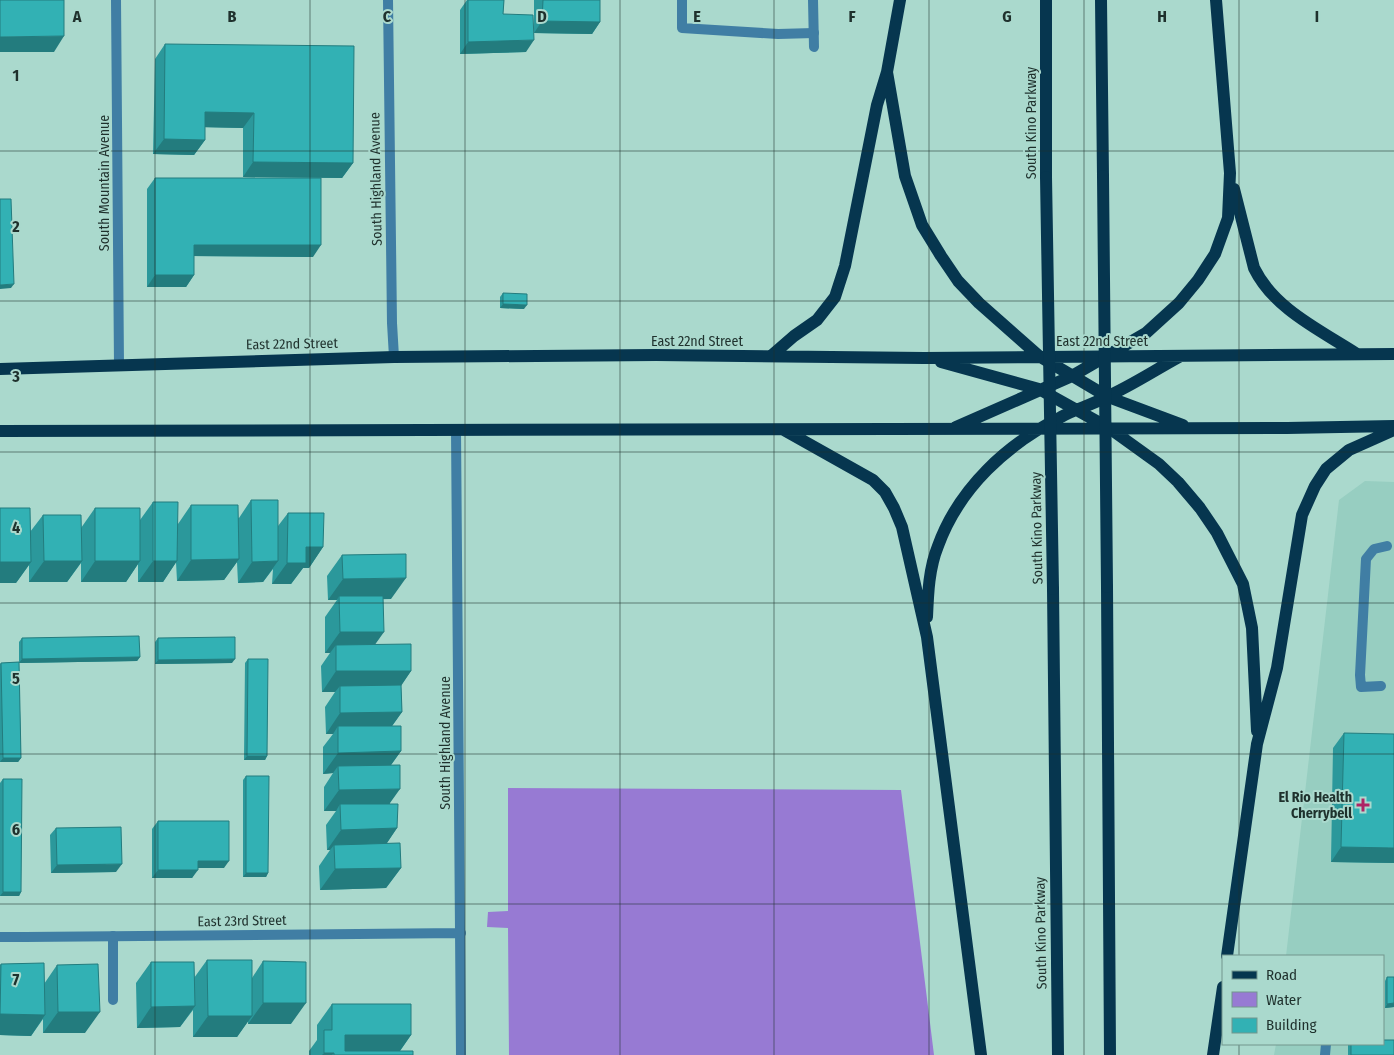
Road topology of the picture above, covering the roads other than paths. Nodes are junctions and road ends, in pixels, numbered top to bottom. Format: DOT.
graph roads {
  1 [pos="116,0"];
  2 [pos="388,0"];
  3 [pos="682,0"];
  4 [pos="813,0"];
  5 [pos="900,0"];
  6 [pos="1046,0"];
  7 [pos="1101,0"];
  8 [pos="1216,0"];
  9 [pos="814,33"];
  10 [pos="814,47"];
  11 [pos="888,72"];
  12 [pos="1230,173"];
  13 [pos="1357,354"];
  14 [pos="1394,354"];
  15 [pos="1182,355"];
  16 [pos="771,356"];
  17 [pos="1039,356"];
  18 [pos="1105,356"];
  19 [pos="394,357"];
  20 [pos="924,358"];
  21 [pos="119,365"];
  22 [pos="0,369"];
  23 [pos="1072,376"];
  24 [pos="1040,389"];
  25 [pos="1108,397"];
  26 [pos="1078,410"];
  27 [pos="1394,426"];
  28 [pos="1191,427"];
  29 [pos="1042,428"];
  30 [pos="1109,428"];
  31 [pos="782,429"];
  32 [pos="951,429"];
  33 [pos="456,430"];
  34 [pos="1394,430"];
  35 [pos="0,431"];
  36 [pos="1387,546"];
  37 [pos="927,637"];
  38 [pos="1381,686"];
  39 [pos="1258,744"];
  40 [pos="461,933"];
  41 [pos="113,936"];
  42 [pos="0,937"];
  43 [pos="1227,955"];
  44 [pos="1222,994"];
  45 [pos="113,1000"];
  46 [pos="461,1055"];
  47 [pos="981,1055"];
  48 [pos="1058,1055"];
  49 [pos="1110,1055"];
  50 [pos="1213,1055"];
  1 -- 21 [label="street, South Mountain Avenue"];
  2 -- 19 [label="street, South Highland Avenue"];
  3 -- 9 [label="street"];
  4 -- 9 [label="street"];
  5 -- 11 [label="main road"];
  6 -- 48 [label="main road, South Kino Parkway, bridge"];
  7 -- 49 [label="main road, bridge"];
  8 -- 12 [label="main road"];
  9 -- 10 [label="street"];
  11 -- 16 [label="main road"];
  11 -- 17 [label="main road"];
  12 -- 13 [label="main road"];
  12 -- 18 [label="main road"];
  13 -- 14 [label="main road, East 22nd Street"];
  13 -- 15 [label="main road, East 22nd Street"];
  15 -- 18 [label="main road, East 22nd Street"];
  15 -- 25 [label="main road"];
  16 -- 19 [label="main road, East 22nd Street"];
  16 -- 20 [label="main road, East 22nd Street"];
  17 -- 18 [label="main road, East 22nd Street"];
  17 -- 20 [label="main road, East 22nd Street"];
  17 -- 23 [label="main road"];
  18 -- 23 [label="main road"];
  19 -- 21 [label="main road, East 22nd Street"];
  20 -- 24 [label="main road"];
  21 -- 22 [label="main road, East 22nd Street"];
  23 -- 24 [label="main road"];
  23 -- 25 [label="main road"];
  24 -- 26 [label="main road"];
  24 -- 32 [label="main road"];
  25 -- 26 [label="main road"];
  25 -- 28 [label="main road"];
  26 -- 29 [label="main road"];
  26 -- 30 [label="main road"];
  27 -- 28 [label="main road"];
  28 -- 30 [label="main road"];
  29 -- 30 [label="main road"];
  29 -- 32 [label="main road"];
  29 -- 37 [label="main road"];
  30 -- 39 [label="main road"];
  31 -- 32 [label="main road"];
  31 -- 33 [label="main road"];
  31 -- 37 [label="main road"];
  33 -- 35 [label="main road"];
  33 -- 40 [label="street, South Highland Avenue"];
  34 -- 39 [label="main road"];
  36 -- 38 [label="street"];
  37 -- 47 [label="main road"];
  39 -- 43 [label="main road"];
  40 -- 41 [label="street, East 23rd Street"];
  40 -- 46 [label="street, South Highland Avenue"];
  41 -- 42 [label="street, East 23rd Street"];
  41 -- 45 [label="street"];
  44 -- 50 [label="main road"];
}
